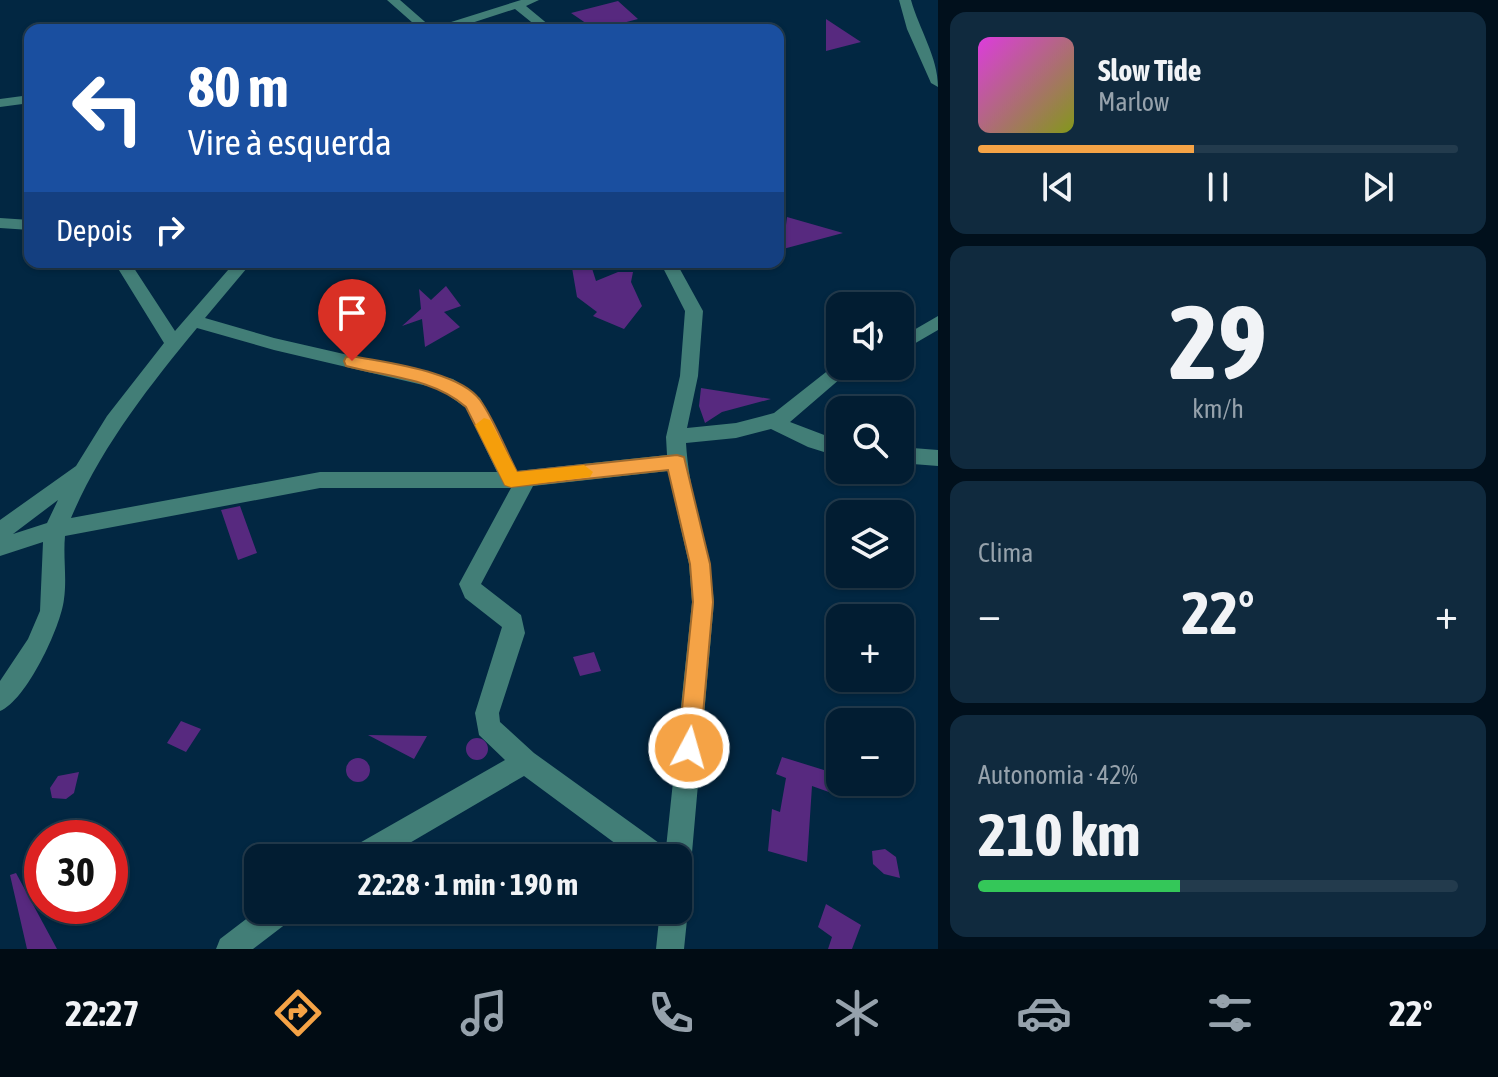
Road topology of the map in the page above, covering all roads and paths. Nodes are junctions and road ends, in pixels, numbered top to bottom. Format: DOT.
graph roads {
  1 [pos="393,0"];
  2 [pos="533,0"];
  3 [pos="905,0"];
  4 [pos="517,5"];
  5 [pos="421,24"];
  6 [pos="456,24"];
  7 [pos="541,24"];
  8 [pos="938,83"];
  9 [pos="24,100"];
  10 [pos="0,103"];
  11 [pos="0,223"];
  12 [pos="24,225"];
  13 [pos="126,268"];
  14 [pos="239,268"];
  15 [pos="671,268"];
  16 [pos="195,321"];
  17 [pos="938,322"];
  18 [pos="914,337"];
  19 [pos="175,346"];
  20 [pos="826,379"];
  21 [pos="773,422"];
  22 [pos="676,437"];
  23 [pos="826,445"];
  24 [pos="914,456"];
  25 [pos="938,458"];
  26 [pos="677,462"];
  27 [pos="81,472"];
  28 [pos="519,480"];
  29 [pos="56,529"];
  30 [pos="0,532"];
  31 [pos="0,547"];
  32 [pos="0,700"];
  33 [pos="525,762"];
  34 [pos="382,844"];
  35 [pos="638,844"];
  36 [pos="680,844"];
  37 [pos="263,924"];
  38 [pos="673,924"];
  39 [pos="230,949"];
  40 [pos="670,949"];
  1 -- 5 [label="street"];
  2 -- 4 [label="street"];
  3 -- 8 [label="street"];
  4 -- 6 [label="street"];
  4 -- 7 [label="street"];
  9 -- 10 [label="street"];
  11 -- 12 [label="street"];
  13 -- 19 [label="street"];
  14 -- 16 [label="street"];
  15 -- 22 [label="street"];
  16 -- 19 [label="street"];
  16 -- 28 [label="street"];
  17 -- 18 [label="street"];
  19 -- 27 [label="street"];
  20 -- 21 [label="street"];
  21 -- 22 [label="street"];
  21 -- 23 [label="street"];
  22 -- 26 [label="street"];
  24 -- 25 [label="street"];
  26 -- 28 [label="street"];
  26 -- 36 [label="street"];
  27 -- 29 [label="street"];
  27 -- 30 [label="street"];
  28 -- 29 [label="street"];
  28 -- 33 [label="street"];
  29 -- 31 [label="street"];
  29 -- 32 [label="street"];
  33 -- 34 [label="street"];
  33 -- 35 [label="street"];
  37 -- 39 [label="street"];
  38 -- 40 [label="street"];
}
